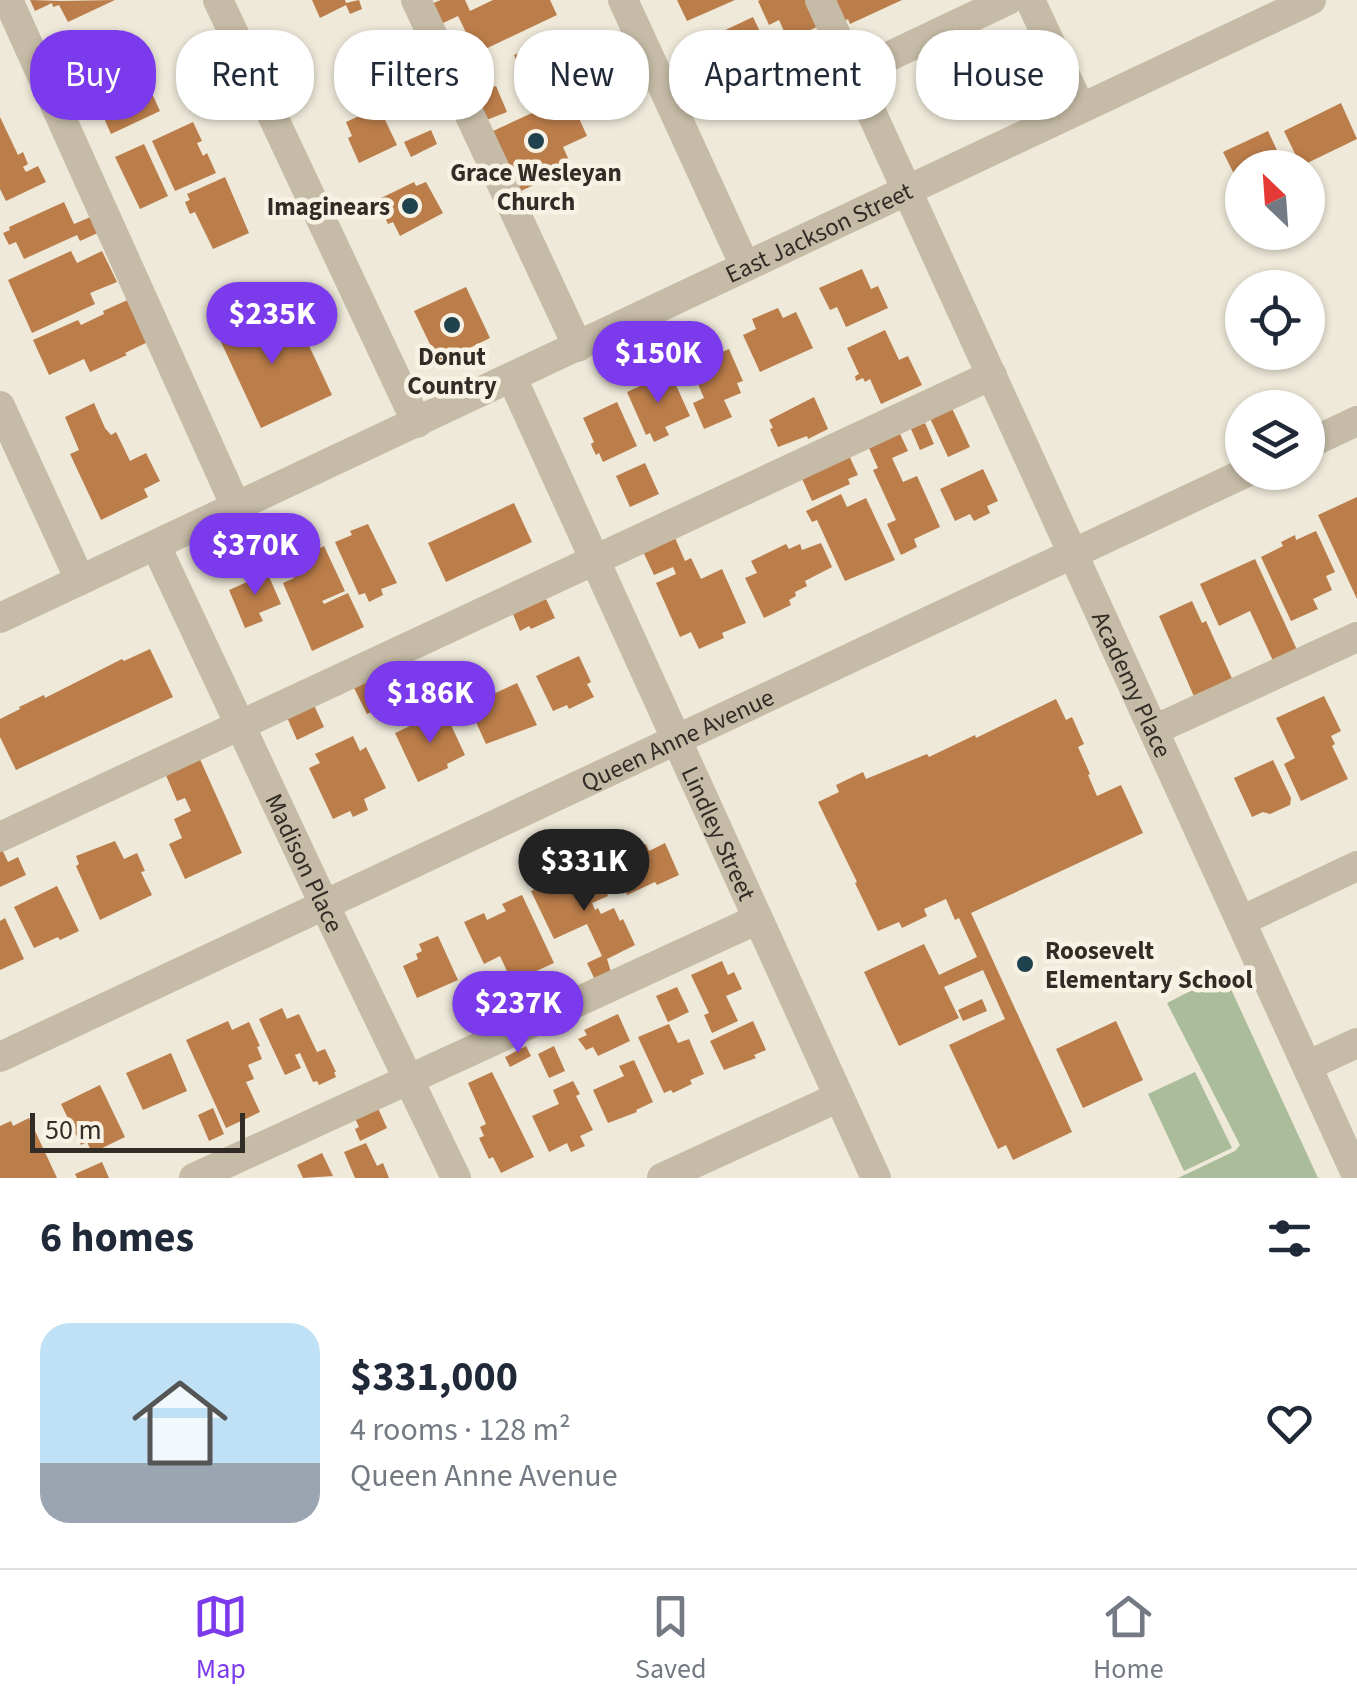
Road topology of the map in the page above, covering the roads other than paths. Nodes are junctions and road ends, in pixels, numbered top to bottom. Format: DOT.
graph roads {
  1 [pos="8,0"];
  2 [pos="218,0"];
  3 [pos="416,0"];
  4 [pos="623,0"];
  5 [pos="820,0"];
  6 [pos="1008,0"];
  7 [pos="1030,0"];
  8 [pos="1311,0"];
  9 [pos="834,30"];
  10 [pos="896,53"];
  11 [pos="1080,108"];
  12 [pos="876,120"];
  13 [pos="908,190"];
  14 [pos="745,266"];
  15 [pos="578,347"];
  16 [pos="992,375"];
  17 [pos="512,378"];
  18 [pos="0,406"];
  19 [pos="1357,421"];
  20 [pos="416,423"];
  21 [pos="1325,436"];
  22 [pos="1225,482"];
  23 [pos="236,506"];
  24 [pos="156,546"];
  25 [pos="1073,554"];
  26 [pos="595,560"];
  27 [pos="80,580"];
  28 [pos="0,618"];
  29 [pos="1357,636"];
  30 [pos="240,726"];
  31 [pos="1154,730"];
  32 [pos="676,739"];
  33 [pos="0,837"];
  34 [pos="1357,866"];
  35 [pos="324,904"];
  36 [pos="758,919"];
  37 [pos="1240,921"];
  38 [pos="1357,1043"];
  39 [pos="0,1057"];
  40 [pos="1307,1066"];
  41 [pos="409,1080"];
  42 [pos="839,1096"];
  43 [pos="1357,1176"];
  44 [pos="194,1178"];
  45 [pos="456,1178"];
  46 [pos="662,1178"];
  47 [pos="876,1178"];
  1 -- 23 [label="street"];
  2 -- 20 [label="street"];
  3 -- 15 [label="street"];
  4 -- 14 [label="street"];
  5 -- 9 [label="street, Academy Place"];
  6 -- 10 [label="street"];
  7 -- 11 [label="street"];
  8 -- 11 [label="street, East Jackson Street"];
  11 -- 13 [label="street, East Jackson Street"];
  12 -- 13 [label="street, Academy Place"];
  13 -- 14 [label="street, East Jackson Street"];
  13 -- 16 [label="street, Academy Place"];
  14 -- 15 [label="street, East Jackson Street"];
  15 -- 17 [label="street, East Jackson Street"];
  16 -- 25 [label="street, Academy Place"];
  16 -- 26 [label="street"];
  17 -- 20 [label="street, East Jackson Street"];
  17 -- 26 [label="street, Lindley Street"];
  18 -- 27 [label="street"];
  19 -- 21 [label="street"];
  20 -- 23 [label="street, East Jackson Street"];
  22 -- 25 [label="street, Queen Anne Avenue"];
  23 -- 24 [label="street, East Jackson Street"];
  24 -- 27 [label="street, East Jackson Street"];
  24 -- 30 [label="street, Madison Place"];
  25 -- 31 [label="street, Academy Place"];
  25 -- 32 [label="street, Queen Anne Avenue"];
  26 -- 30 [label="street"];
  26 -- 32 [label="street, Lindley Street"];
  27 -- 28 [label="street, East Jackson Street"];
  29 -- 31 [label="street"];
  30 -- 33 [label="street"];
  30 -- 35 [label="street, Madison Place"];
  31 -- 37 [label="street, Academy Place"];
  32 -- 35 [label="street, Queen Anne Avenue"];
  32 -- 36 [label="street, Lindley Street"];
  34 -- 37 [label="street"];
  35 -- 39 [label="street, Queen Anne Avenue"];
  35 -- 41 [label="street, Madison Place"];
  36 -- 41 [label="street"];
  36 -- 42 [label="street, Lindley Street"];
  37 -- 40 [label="street, Academy Place"];
  38 -- 40 [label="street"];
  40 -- 43 [label="street, Academy Place"];
  41 -- 44 [label="street"];
  41 -- 45 [label="street, Madison Place"];
  42 -- 46 [label="street"];
  42 -- 47 [label="street, Lindley Street"];
}
